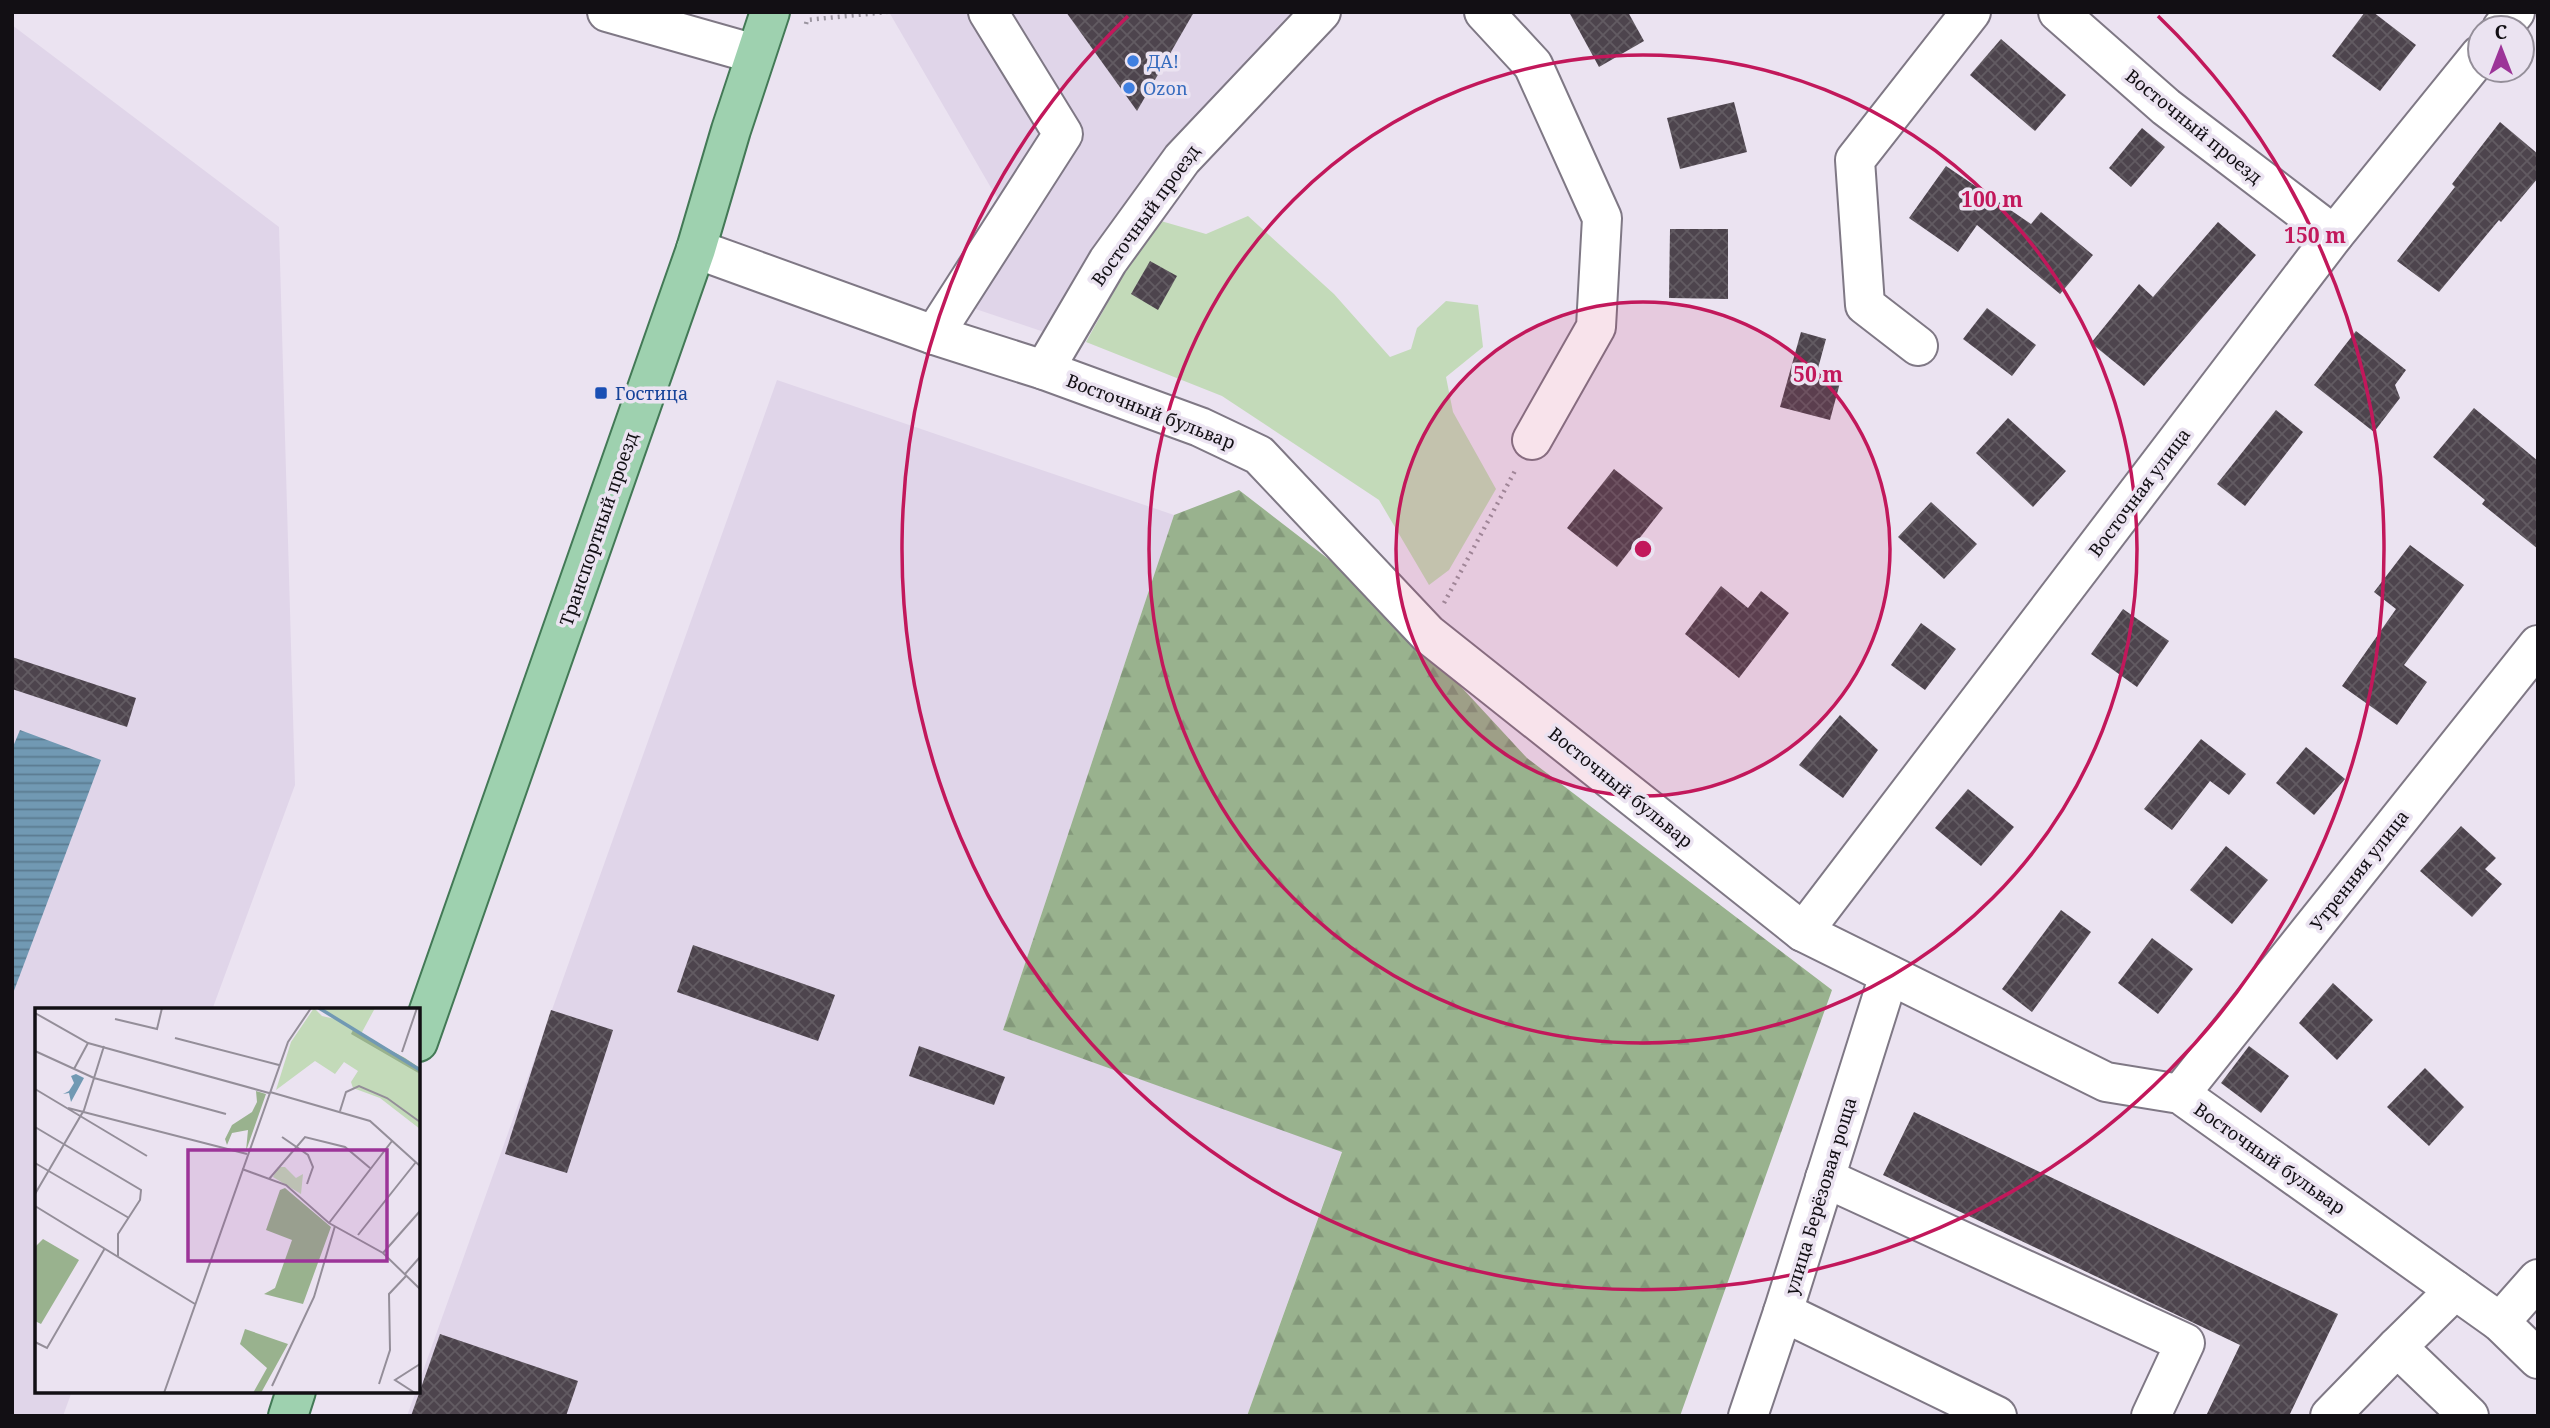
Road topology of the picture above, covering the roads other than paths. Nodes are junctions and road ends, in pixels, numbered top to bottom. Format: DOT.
graph roads {
  1 [pos="607,12"];
  2 [pos="770,12"];
  3 [pos="988,12"];
  4 [pos="1321,12"];
  5 [pos="1484,12"];
  6 [pos="1971,12"];
  7 [pos="2058,12"];
  8 [pos="755,54"];
  9 [pos="2466,72"];
  10 [pos="2334,235"];
  11 [pos="696,249"];
  12 [pos="934,335"];
  13 [pos="1918,346"];
  14 [pos="1044,370"];
  15 [pos="1532,440"];
  16 [pos="2538,645"];
  17 [pos="1803,933"];
  18 [pos="1889,975"];
  19 [pos="420,1036"];
  20 [pos="2180,1094"];
  21 [pos="1825,1178"];
  22 [pos="2538,1279"];
  23 [pos="2455,1290"];
  24 [pos="1783,1312"];
  25 [pos="2500,1322"];
  26 [pos="2398,1347"];
  27 [pos="2538,1359"];
  28 [pos="295,1393"];
  29 [pos="288,1416"];
  30 [pos="1748,1416"];
  31 [pos="1997,1416"];
  32 [pos="2151,1416"];
  33 [pos="2330,1416"];
  34 [pos="2469,1416"];
  1 -- 8 [label="street"];
  2 -- 8 [label="main road, Транспортный проезд"];
  3 -- 12 [label="street"];
  4 -- 14 [label="street, Восточный проезд"];
  5 -- 15 [label="street"];
  6 -- 13 [label="street"];
  7 -- 10 [label="street, Восточный проезд"];
  8 -- 11 [label="main road, Транспортный проезд"];
  9 -- 10 [label="street, Восточная улица"];
  10 -- 17 [label="street, Восточная улица"];
  11 -- 12 [label="street, Восточный бульвар"];
  11 -- 19 [label="main road, Транспортный проезд"];
  12 -- 14 [label="street, Восточный бульвар"];
  14 -- 17 [label="street, Восточный бульвар"];
  16 -- 20 [label="street, Утренняя улица"];
  17 -- 18 [label="street, Восточный бульвар"];
  18 -- 20 [label="street, Восточный бульвар"];
  18 -- 21 [label="street, улица Берёзовая роща"];
  20 -- 23 [label="street, Восточный бульвар"];
  21 -- 24 [label="street, улица Берёзовая роща"];
  21 -- 32 [label="street"];
  22 -- 25 [label="street"];
  23 -- 25 [label="street, Восточный бульвар"];
  23 -- 26 [label="street"];
  24 -- 30 [label="street, улица Берёзовая роща"];
  24 -- 31 [label="street"];
  25 -- 27 [label="street, Восточный бульвар"];
  26 -- 33 [label="street"];
  26 -- 34 [label="street"];
  28 -- 29 [label="main road"];
}
